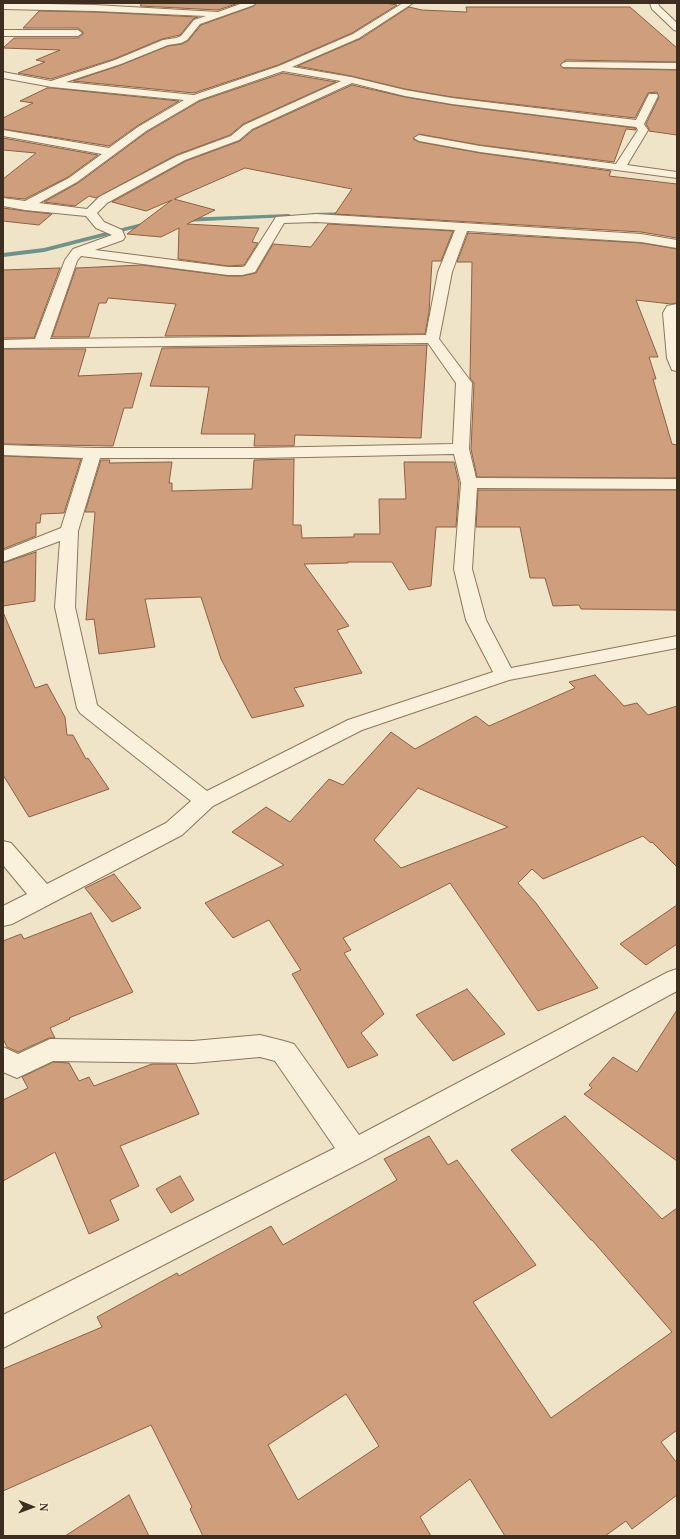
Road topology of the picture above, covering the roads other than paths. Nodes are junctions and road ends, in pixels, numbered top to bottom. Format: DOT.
graph roads {
  1 [pos="251,3"];
  2 [pos="409,3"];
  3 [pos="654,3"];
  4 [pos="34,5"];
  5 [pos="3,6"];
  6 [pos="217,14"];
  7 [pos="677,28"];
  8 [pos="3,33"];
  9 [pos="78,33"];
  10 [pos="566,65"];
  11 [pos="677,66"];
  12 [pos="282,68"];
  13 [pos="3,75"];
  14 [pos="351,80"];
  15 [pos="52,84"];
  16 [pos="653,96"];
  17 [pos="195,98"];
  18 [pos="639,124"];
  19 [pos="3,133"];
  20 [pos="419,138"];
  21 [pos="111,152"];
  22 [pos="619,168"];
  23 [pos="677,175"];
  24 [pos="3,202"];
  25 [pos="24,206"];
  26 [pos="90,213"];
  27 [pos="462,227"];
  28 [pos="677,244"];
  29 [pos="78,252"];
  30 [pos="677,308"];
  31 [pos="432,339"];
  32 [pos="41,343"];
  33 [pos="3,344"];
  34 [pos="677,367"];
  35 [pos="461,449"];
  36 [pos="3,450"];
  37 [pos="93,453"];
  38 [pos="469,483"];
  39 [pos="677,484"];
  40 [pos="69,532"];
  41 [pos="3,557"];
  42 [pos="677,642"];
  43 [pos="505,675"];
  44 [pos="206,801"];
  45 [pos="3,849"];
  46 [pos="43,896"];
  47 [pos="3,917"];
  48 [pos="677,979"];
  49 [pos="3,1058"];
  50 [pos="354,1152"];
  51 [pos="3,1332"];
  1 -- 6 [label="street"];
  2 -- 12 [label="street"];
  3 -- 7 [label="street"];
  4 -- 5 [label="street"];
  4 -- 6 [label="street"];
  6 -- 15 [label="street"];
  8 -- 9 [label="street"];
  10 -- 11 [label="street"];
  12 -- 14 [label="street"];
  12 -- 17 [label="street"];
  13 -- 15 [label="street"];
  14 -- 18 [label="street"];
  14 -- 26 [label="street"];
  15 -- 17 [label="street"];
  16 -- 18 [label="street"];
  17 -- 21 [label="street"];
  18 -- 22 [label="street"];
  19 -- 21 [label="street"];
  20 -- 22 [label="street"];
  21 -- 25 [label="street"];
  22 -- 23 [label="street"];
  24 -- 25 [label="street"];
  25 -- 26 [label="street"];
  26 -- 29 [label="street"];
  27 -- 28 [label="street"];
  27 -- 29 [label="street"];
  27 -- 31 [label="street"];
  29 -- 32 [label="street"];
  30 -- 34 [label="street"];
  31 -- 32 [label="street"];
  31 -- 35 [label="street"];
  32 -- 33 [label="street"];
  35 -- 37 [label="street"];
  35 -- 38 [label="street"];
  36 -- 37 [label="street"];
  37 -- 40 [label="street"];
  38 -- 39 [label="street"];
  38 -- 43 [label="street"];
  40 -- 41 [label="street"];
  40 -- 44 [label="street"];
  42 -- 43 [label="street"];
  43 -- 44 [label="street"];
  44 -- 46 [label="street"];
  45 -- 46 [label="street"];
  46 -- 47 [label="street"];
  48 -- 50 [label="street"];
  49 -- 50 [label="street"];
  50 -- 51 [label="street"];
}
